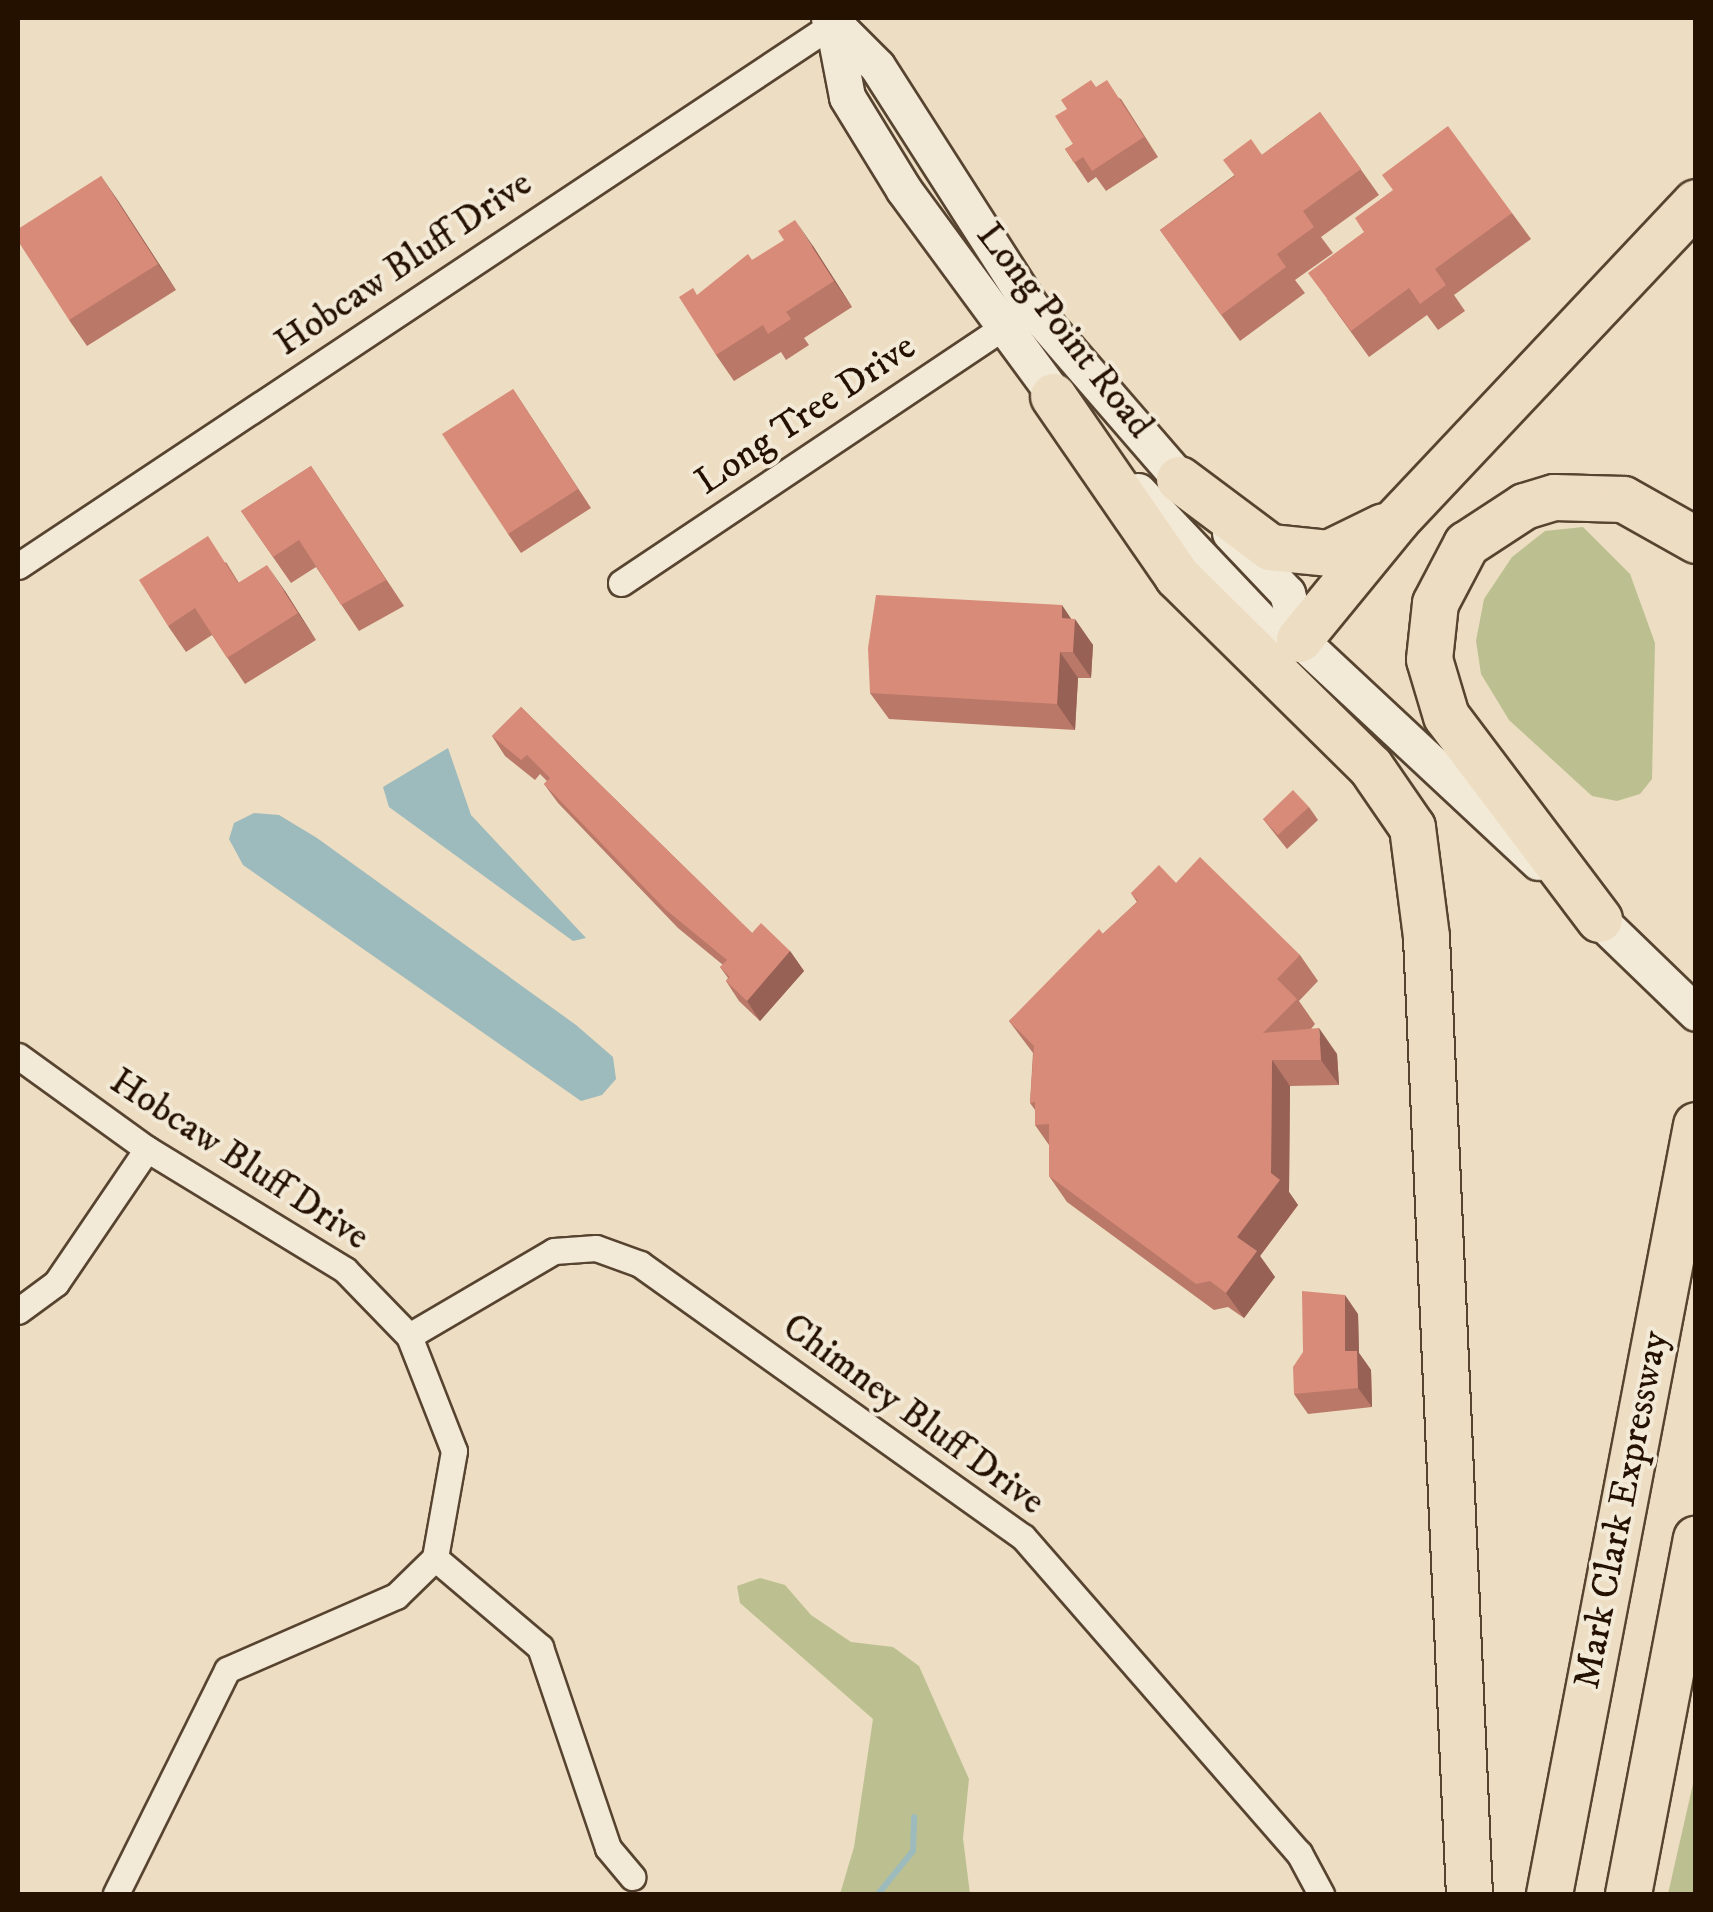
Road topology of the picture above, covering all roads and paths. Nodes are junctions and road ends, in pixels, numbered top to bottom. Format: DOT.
graph roads {
  1 [pos="831,20"];
  2 [pos="1696,202"];
  3 [pos="1032,307"];
  4 [pos="1002,328"];
  5 [pos="1053,396"];
  6 [pos="1179,480"];
  7 [pos="1398,518"];
  8 [pos="1696,540"];
  9 [pos="18,566"];
  10 [pos="621,583"];
  11 [pos="1299,638"];
  12 [pos="1598,919"];
  13 [pos="1696,1013"];
  14 [pos="18,1056"];
  15 [pos="1692,1145"];
  16 [pos="147,1149"];
  17 [pos="18,1311"];
  18 [pos="409,1336"];
  19 [pos="1696,1538"];
  20 [pos="435,1558"];
  21 [pos="632,1877"];
  22 [pos="118,1894"];
  23 [pos="1321,1894"];
  24 [pos="1469,1894"];
  25 [pos="1549,1894"];
  26 [pos="1628,1894"];
  1 -- 3 [label="main road, Long Point Road"];
  1 -- 4 [label="main road, Long Point Road"];
  1 -- 9 [label="street, Hobcaw Bluff Drive"];
  2 -- 7 [label="highway"];
  3 -- 4 [label="street, Long Tree Drive"];
  3 -- 6 [label="main road, Long Point Road"];
  4 -- 5 [label="main road, Long Point Road"];
  4 -- 10 [label="street, Long Tree Drive"];
  5 -- 11 [label="main road, Long Point Road"];
  5 -- 24 [label="highway"];
  6 -- 7 [label="highway"];
  6 -- 11 [label="main road, Long Point Road"];
  7 -- 11 [label="highway"];
  8 -- 12 [label="highway"];
  11 -- 12 [label="main road, Long Point Road"];
  12 -- 13 [label="main road, Long Point Road"];
  14 -- 16 [label="street, Hobcaw Bluff Drive"];
  15 -- 25 [label="highway, Mark Clark Expressway"];
  16 -- 17 [label="street"];
  16 -- 18 [label="street, Hobcaw Bluff Drive"];
  18 -- 20 [label="street, Hobcaw Bluff Drive"];
  18 -- 23 [label="street, Chimney Bluff Drive"];
  19 -- 26 [label="highway, Mark Clark Expressway"];
  20 -- 21 [label="street"];
  20 -- 22 [label="street"];
}
